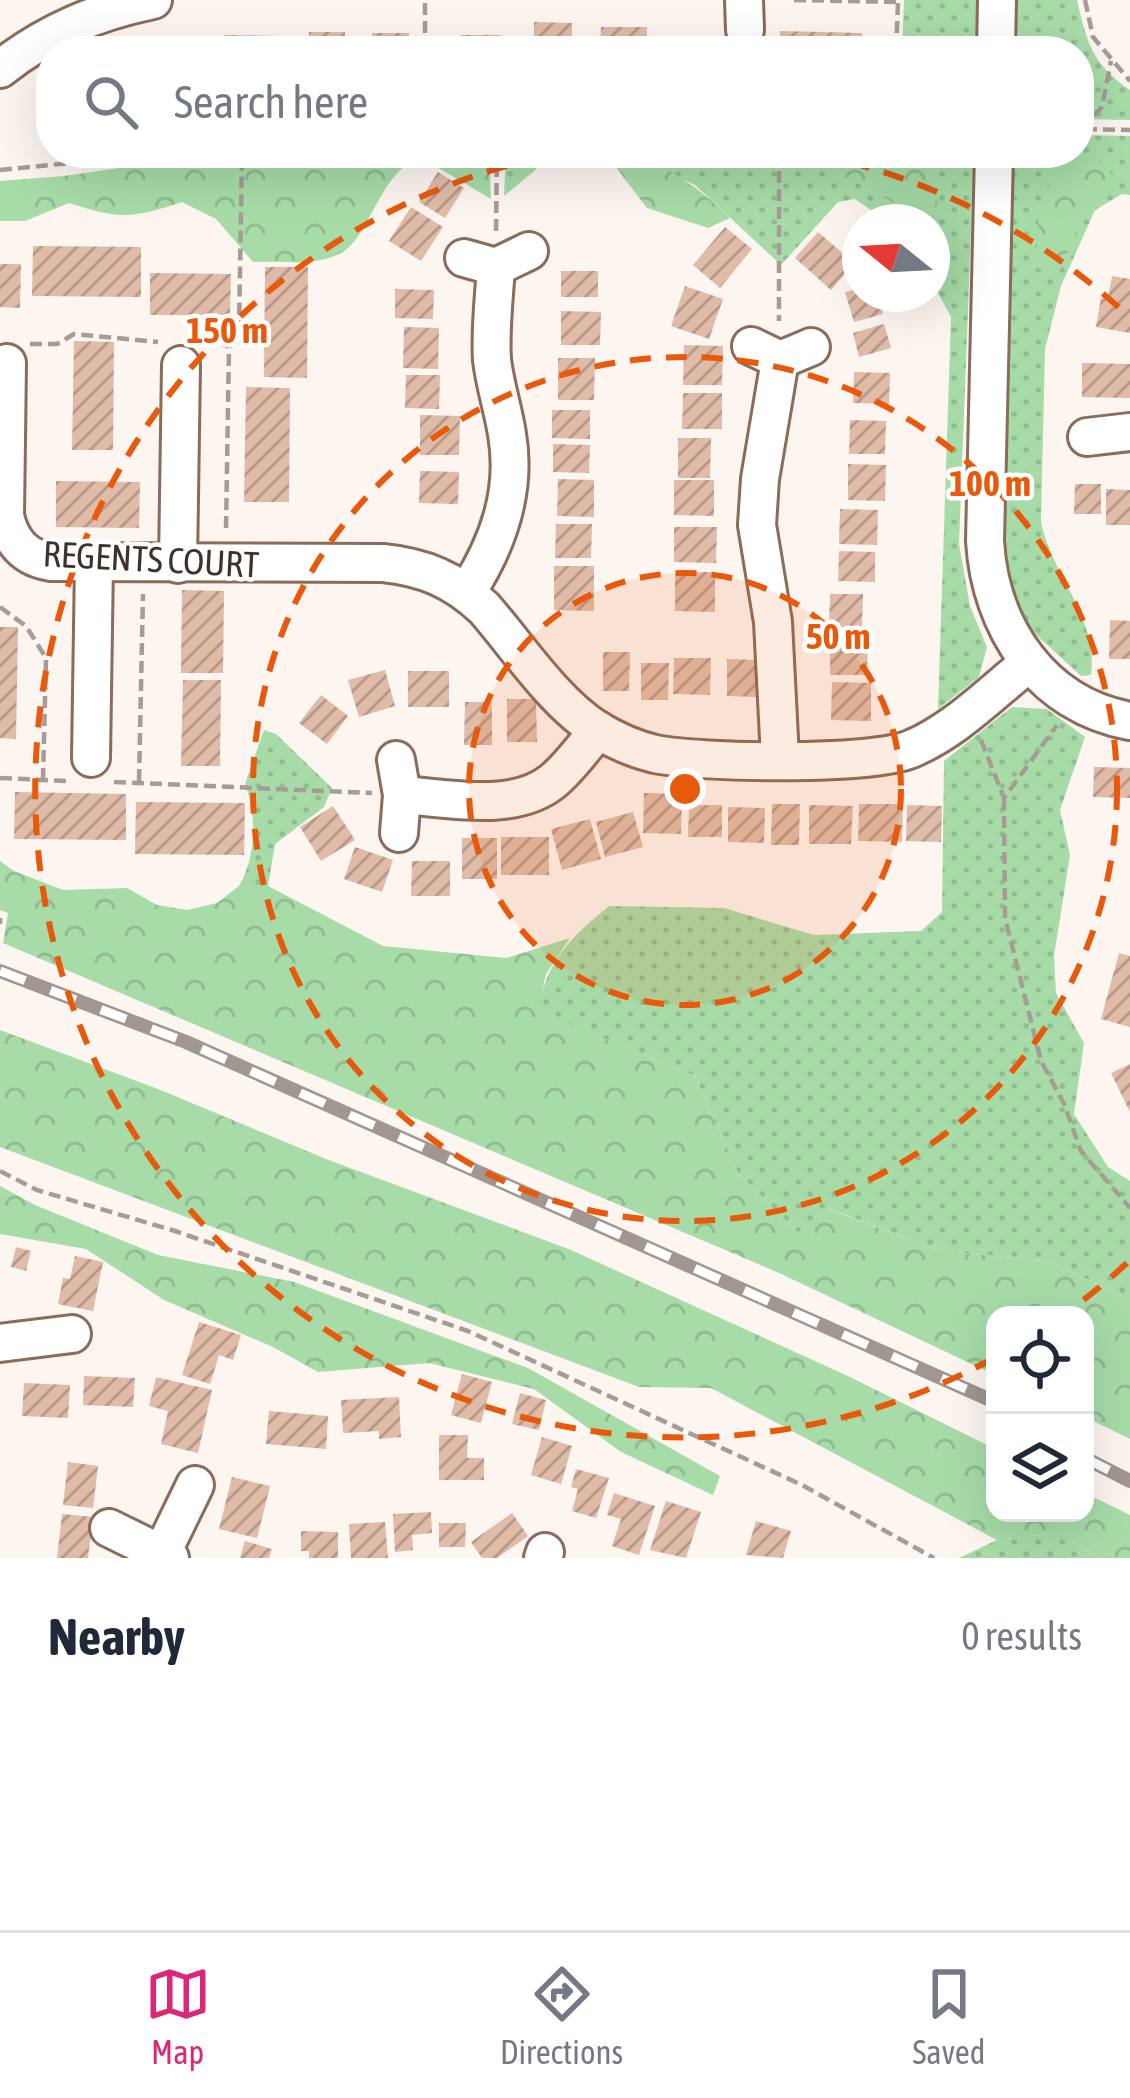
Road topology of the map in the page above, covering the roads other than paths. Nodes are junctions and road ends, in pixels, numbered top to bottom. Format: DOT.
graph roads {
  1 [pos="153,0"];
  2 [pos="997,0"];
  3 [pos="47,36"];
  4 [pos="996,36"];
  5 [pos="36,44"];
  6 [pos="0,69"];
  7 [pos="994,168"];
  8 [pos="529,251"];
  9 [pos="180,350"];
  10 [pos="780,351"];
  11 [pos="17,353"];
  12 [pos="1130,432"];
  13 [pos="1087,437"];
  14 [pos="94,562"];
  15 [pos="161,564"];
  16 [pos="467,592"];
  17 [pos="1029,663"];
  18 [pos="1130,721"];
  19 [pos="598,730"];
  20 [pos="780,758"];
  21 [pos="94,774"];
  22 [pos="399,833"];
  23 [pos="72,1334"];
  24 [pos="0,1343"];
  25 [pos="195,1485"];
  26 [pos="110,1528"];
  27 [pos="166,1555"];
  1 -- 3 [label="street"];
  2 -- 4 [label="street"];
  5 -- 6 [label="street"];
  7 -- 17 [label="street"];
  8 -- 16 [label="street"];
  9 -- 15 [label="street"];
  10 -- 20 [label="street"];
  11 -- 14 [label="street, REGENTS COURT"];
  12 -- 13 [label="street"];
  14 -- 15 [label="street, REGENTS COURT"];
  14 -- 21 [label="street"];
  15 -- 16 [label="street, REGENTS COURT"];
  16 -- 19 [label="street"];
  17 -- 18 [label="street"];
  17 -- 20 [label="street"];
  19 -- 20 [label="street"];
  19 -- 22 [label="street"];
  23 -- 24 [label="street"];
  25 -- 27 [label="street"];
  26 -- 27 [label="street"];
}
